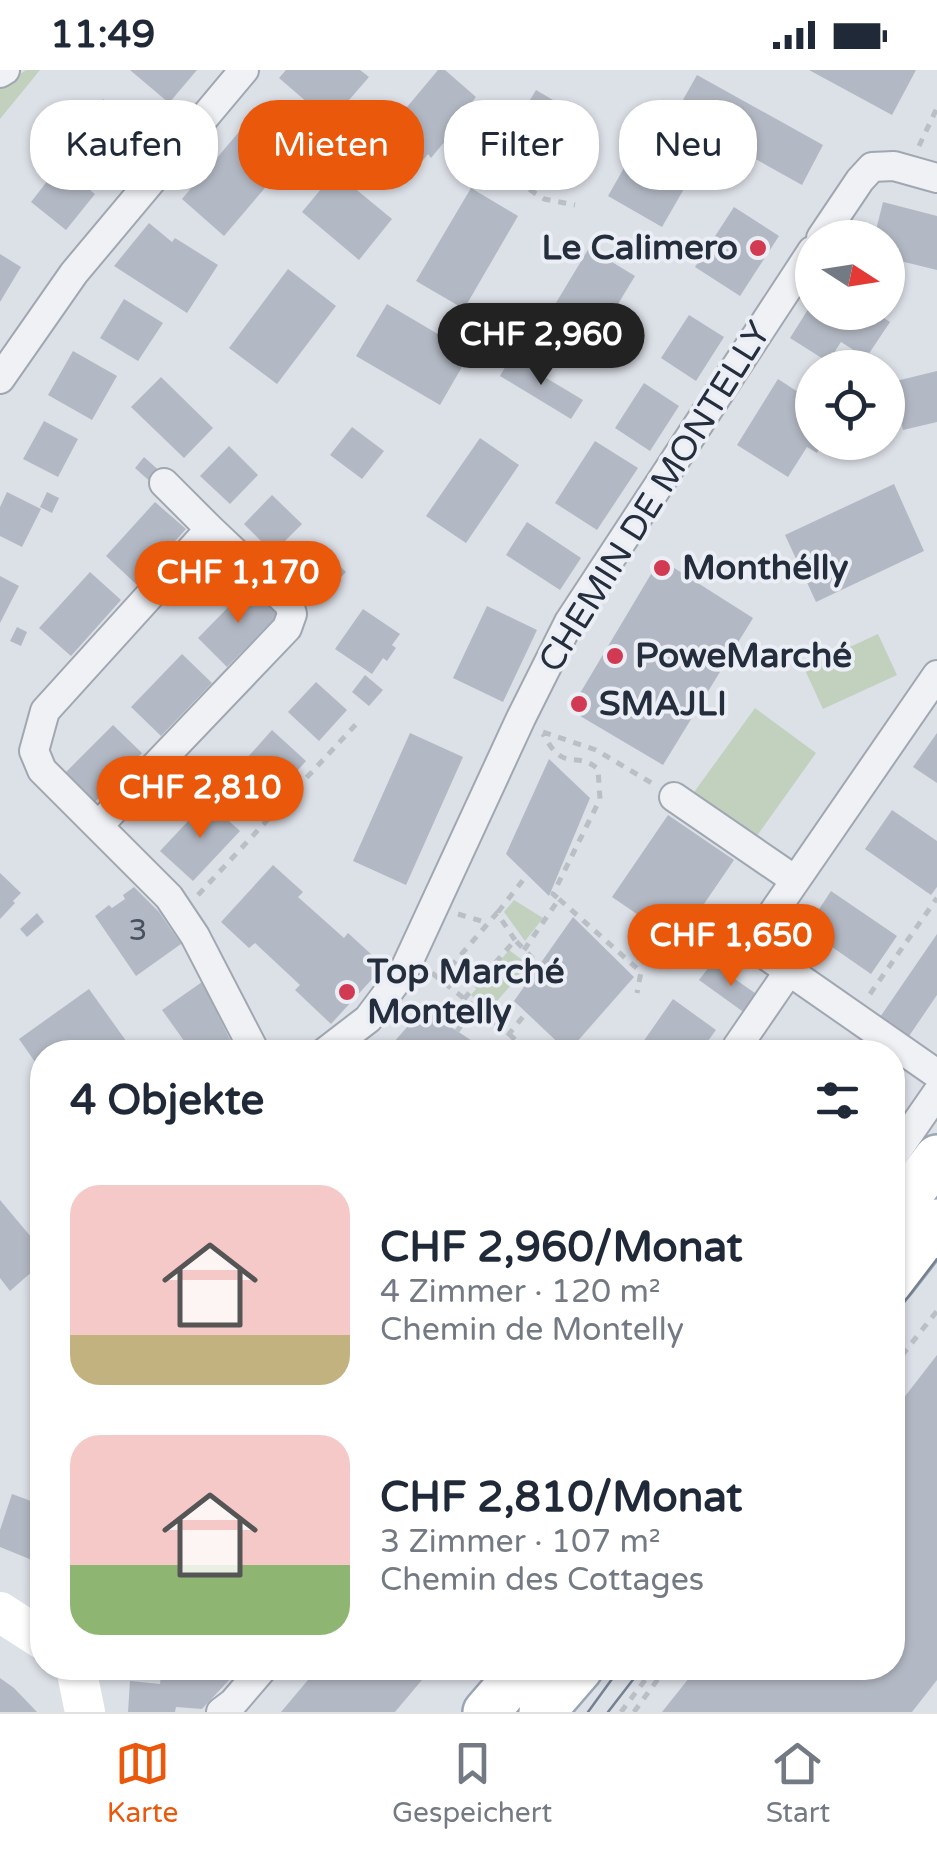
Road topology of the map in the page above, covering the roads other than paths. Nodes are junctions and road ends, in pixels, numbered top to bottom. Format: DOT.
graph roads {
  1 [pos="244,70"];
  2 [pos="937,178"];
  3 [pos="833,220"];
  4 [pos="795,277"];
  5 [pos="0,379"];
  6 [pos="164,483"];
  7 [pos="210,528"];
  8 [pos="937,675"];
  9 [pos="674,796"];
  10 [pos="98,826"];
  11 [pos="795,880"];
  12 [pos="789,971"];
  13 [pos="249,1040"];
  14 [pos="341,1040"];
  15 [pos="746,1040"];
  16 [pos="889,1040"];
  17 [pos="905,1051"];
  18 [pos="937,1074"];
  19 [pos="937,1094"];
  20 [pos="912,1161"];
  21 [pos="937,1222"];
  22 [pos="905,1263"];
  23 [pos="0,1612"];
  24 [pos="30,1631"];
  25 [pos="78,1680"];
  26 [pos="253,1680"];
  27 [pos="514,1680"];
  28 [pos="570,1680"];
  29 [pos="85,1712"];
  30 [pos="221,1712"];
  31 [pos="486,1712"];
  32 [pos="542,1712"];
  1 -- 5 [label="street"];
  2 -- 3 [label="street"];
  4 -- 14 [label="street, CHEMIN DE MONTELLY"];
  6 -- 7 [label="street"];
  7 -- 10 [label="street"];
  7 -- 10 [label="street"];
  8 -- 11 [label="street"];
  9 -- 11 [label="street"];
  10 -- 13 [label="street"];
  11 -- 12 [label="street"];
  12 -- 15 [label="street"];
  12 -- 16 [label="street"];
  17 -- 18 [label="street"];
  19 -- 20 [label="street"];
  21 -- 22 [label="main road"];
  23 -- 24 [label="street"];
  25 -- 29 [label="street"];
  26 -- 30 [label="street"];
  27 -- 31 [label="main road"];
  28 -- 32 [label="main road"];
}
